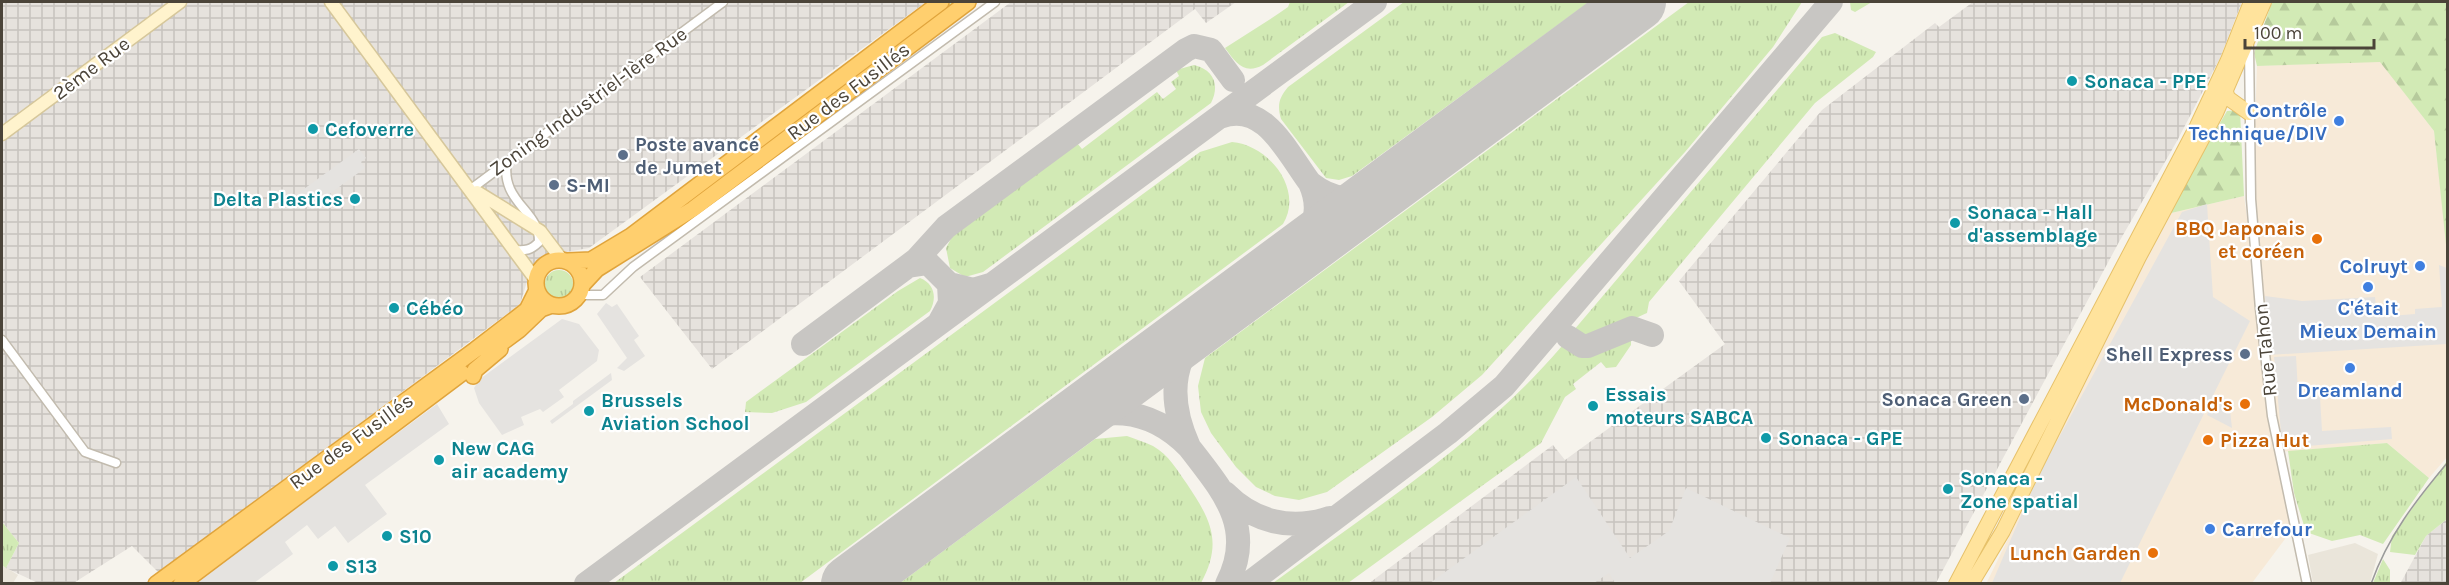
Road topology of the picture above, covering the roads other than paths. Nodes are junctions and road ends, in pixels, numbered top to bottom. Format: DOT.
graph roads {
  1 [pos="180,2"];
  2 [pos="331,2"];
  3 [pos="723,2"];
  4 [pos="941,2"];
  5 [pos="968,2"];
  6 [pos="994,2"];
  7 [pos="2241,2"];
  8 [pos="2251,2"];
  9 [pos="2264,2"];
  10 [pos="2243,22"];
  11 [pos="2249,40"];
  12 [pos="2225,78"];
  13 [pos="2248,93"];
  14 [pos="2225,100"];
  15 [pos="2249,113"];
  16 [pos="2,134"];
  17 [pos="507,161"];
  18 [pos="471,189"];
  19 [pos="540,231"];
  20 [pos="514,250"];
  21 [pos="565,261"];
  22 [pos="536,285"];
  23 [pos="581,290"];
  24 [pos="552,305"];
  25 [pos="519,330"];
  26 [pos="2,340"];
  27 [pos="473,376"];
  28 [pos="116,463"];
  29 [pos="156,584"];
  30 [pos="181,584"];
  31 [pos="1956,584"];
  32 [pos="1971,584"];
  33 [pos="2307,584"];
  1 -- 16 [label="street, 2ème Rue"];
  2 -- 18 [label="street"];
  3 -- 17 [label="street, Zoning Industriel-1ère Rue"];
  4 -- 21 [label="highway, Rue des Fusillés"];
  5 -- 23 [label="highway, Rue des Fusillés"];
  6 -- 23 [label="street"];
  7 -- 10 [label="street"];
  8 -- 10 [label="main road"];
  9 -- 11 [label="main road"];
  10 -- 12 [label="main road"];
  11 -- 12 [label="main road"];
  11 -- 13 [label="street, Rue Tahon"];
  12 -- 13 [label="street"];
  12 -- 14 [label="main road"];
  12 -- 31 [label="main road"];
  13 -- 15 [label="street, Rue Tahon"];
  14 -- 15 [label="main road"];
  14 -- 32 [label="main road"];
  15 -- 33 [label="street, Rue Tahon"];
  17 -- 18 [label="street, Zoning Industriel-1ère Rue"];
  17 -- 19 [label="street"];
  18 -- 19 [label="street"];
  18 -- 20 [label="street"];
  19 -- 20 [label="street"];
  19 -- 21 [label="street"];
  20 -- 22 [label="street"];
  21 -- 22 [label="highway"];
  21 -- 23 [label="highway"];
  22 -- 24 [label="highway"];
  22 -- 29 [label="highway, Rue des Fusillés"];
  23 -- 24 [label="highway"];
  24 -- 25 [label="highway, Rue des Fusillés"];
  25 -- 27 [label="highway"];
  25 -- 30 [label="highway, Rue des Fusillés"];
  26 -- 28 [label="street"];
}
